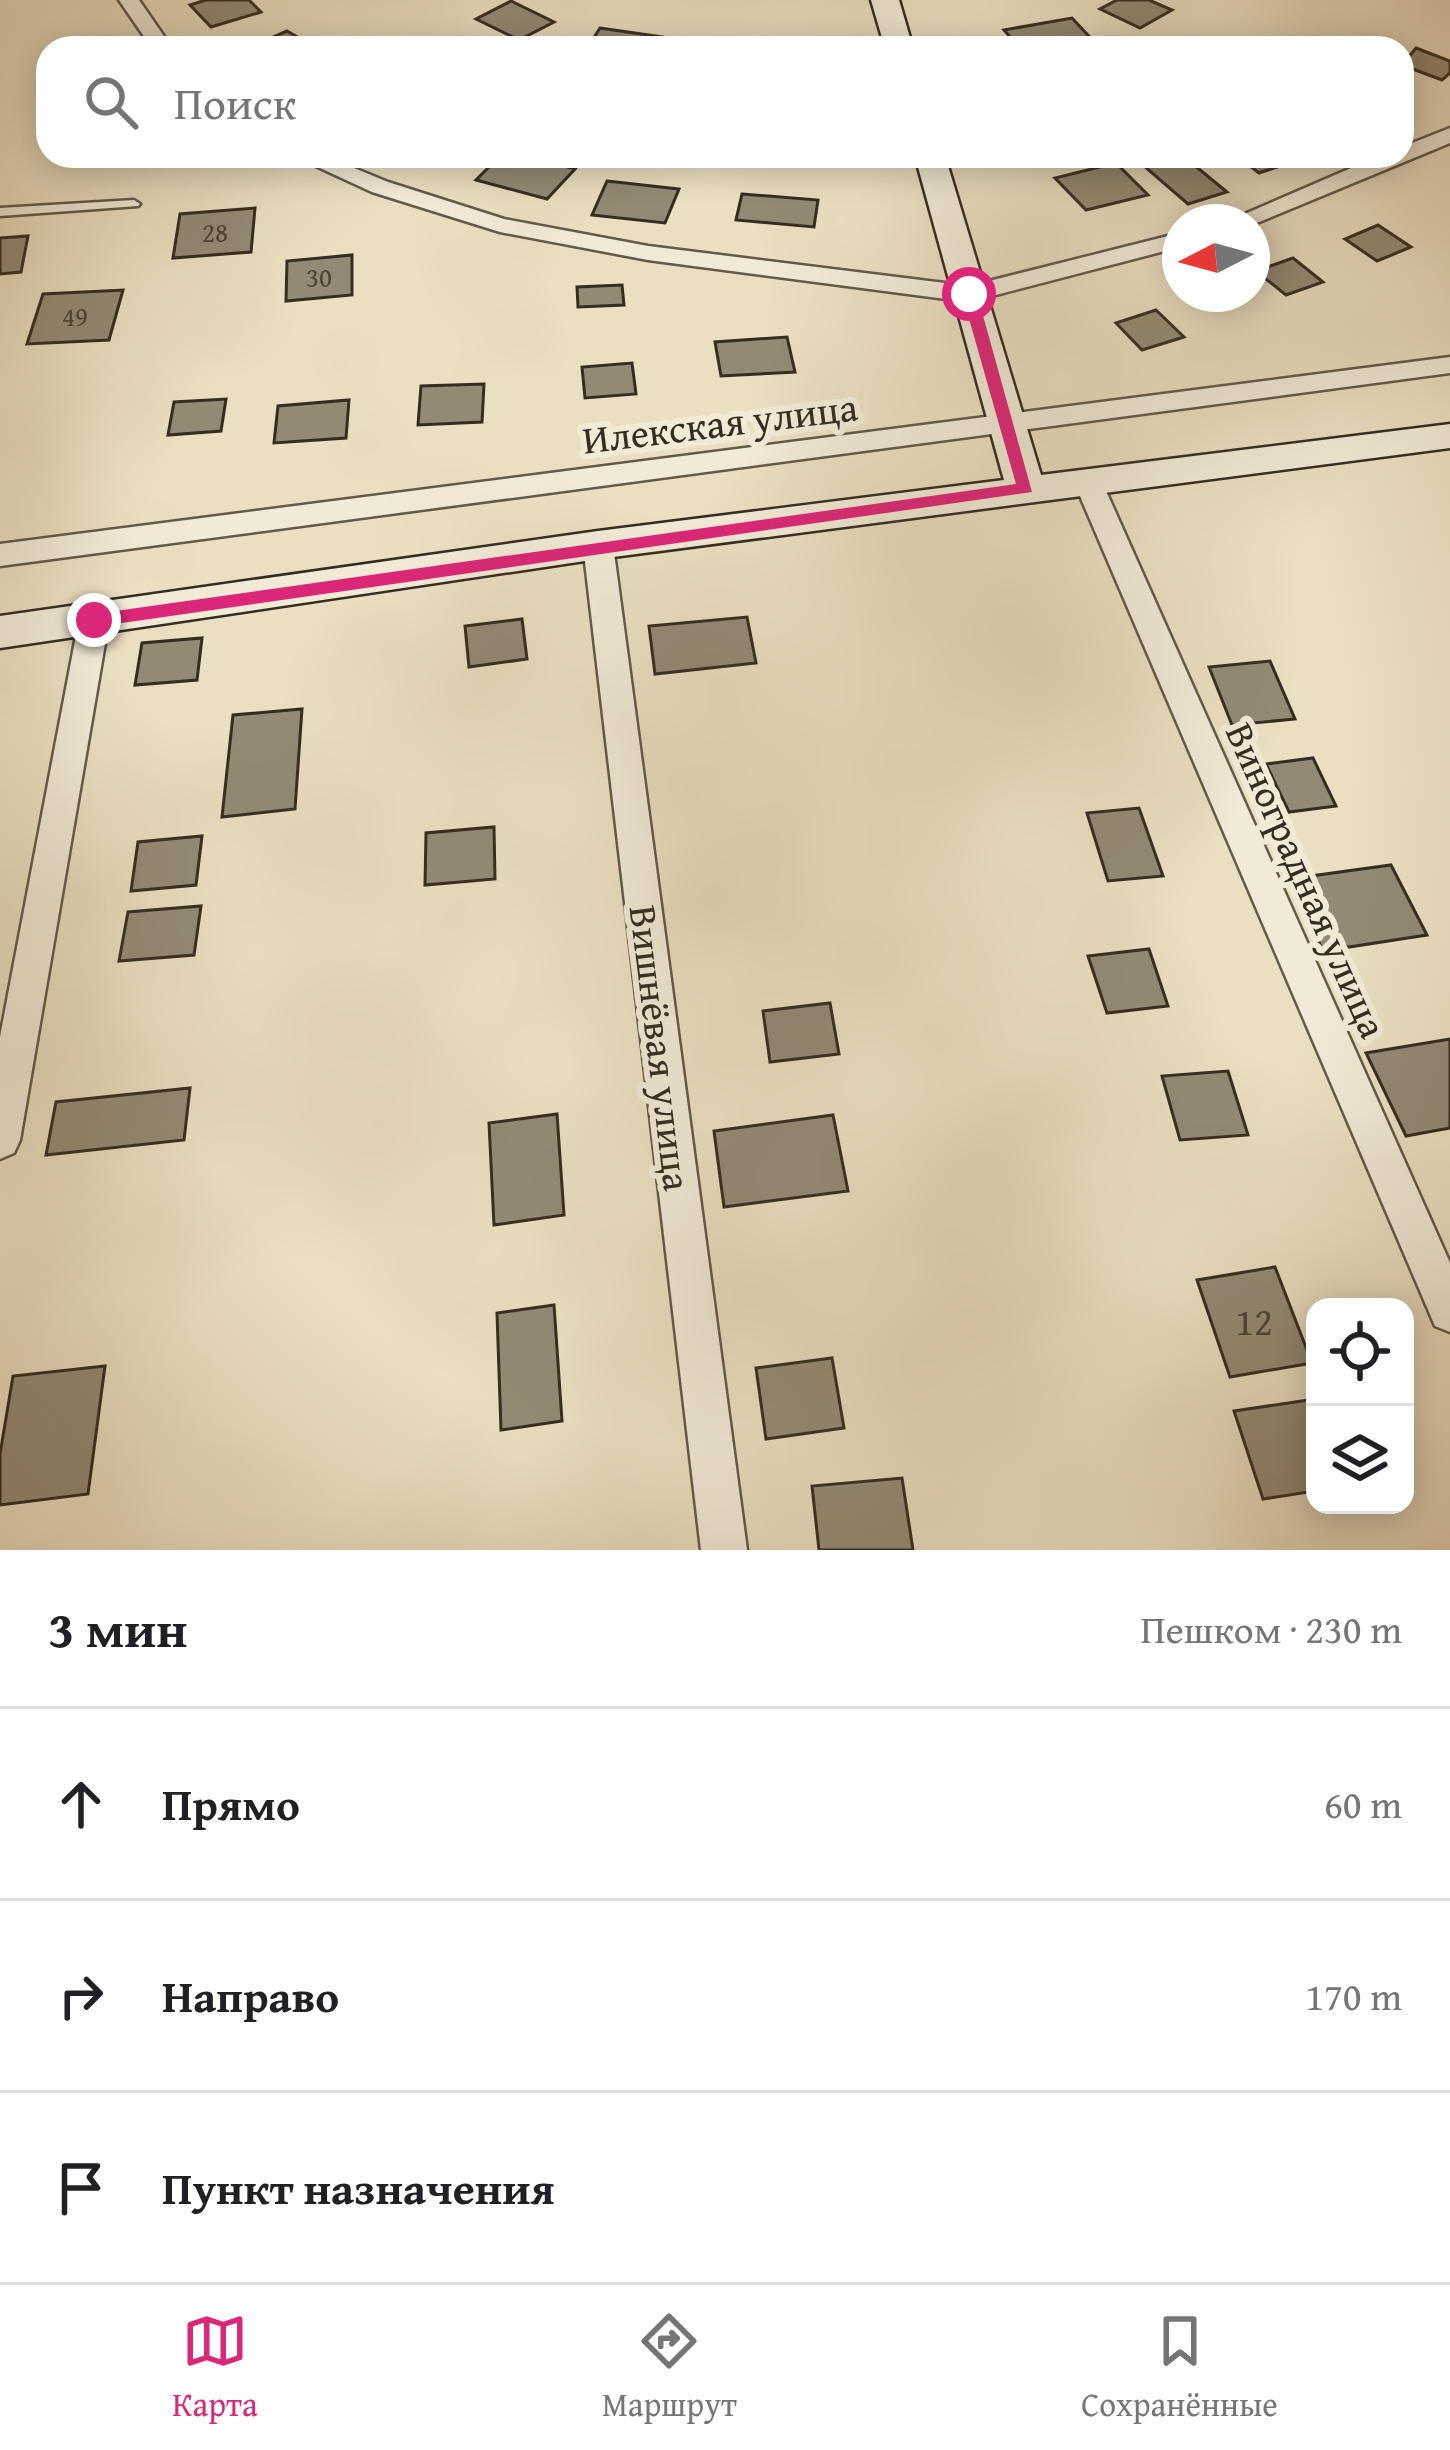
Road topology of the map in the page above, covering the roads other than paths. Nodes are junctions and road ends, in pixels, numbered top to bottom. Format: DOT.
graph roads {
  1 [pos="129,0"];
  2 [pos="885,0"];
  3 [pos="154,36"];
  4 [pos="896,36"];
  5 [pos="1450,135"];
  6 [pos="1414,150"];
  7 [pos="333,168"];
  8 [pos="933,168"];
  9 [pos="1370,168"];
  10 [pos="134,204"];
  11 [pos="1270,209"];
  12 [pos="0,212"];
  13 [pos="1162,245"];
  14 [pos="969,294"];
  15 [pos="1450,365"];
  16 [pos="1010,424"];
  17 [pos="1450,436"];
  18 [pos="1088,482"];
  19 [pos="1026,488"];
  20 [pos="598,545"];
  21 [pos="0,555"];
  22 [pos="94,620"];
  23 [pos="0,632"];
  24 [pos="0,1140"];
  25 [pos="1450,1311"];
  26 [pos="724,1550"];
  1 -- 3 [label="street"];
  2 -- 4 [label="street"];
  5 -- 6 [label="street"];
  7 -- 14 [label="street"];
  8 -- 14 [label="street"];
  9 -- 11 [label="street"];
  10 -- 12 [label="lane"];
  13 -- 14 [label="street"];
  14 -- 16 [label="street"];
  15 -- 16 [label="street, Илекская улица"];
  16 -- 19 [label="street"];
  16 -- 21 [label="street, Илекская улица"];
  17 -- 18 [label="street"];
  18 -- 19 [label="street"];
  18 -- 25 [label="street, Виноградная улица"];
  19 -- 20 [label="street"];
  20 -- 22 [label="street"];
  20 -- 26 [label="street, Вишнёвая улица"];
  22 -- 23 [label="street"];
  22 -- 24 [label="street"];
}
